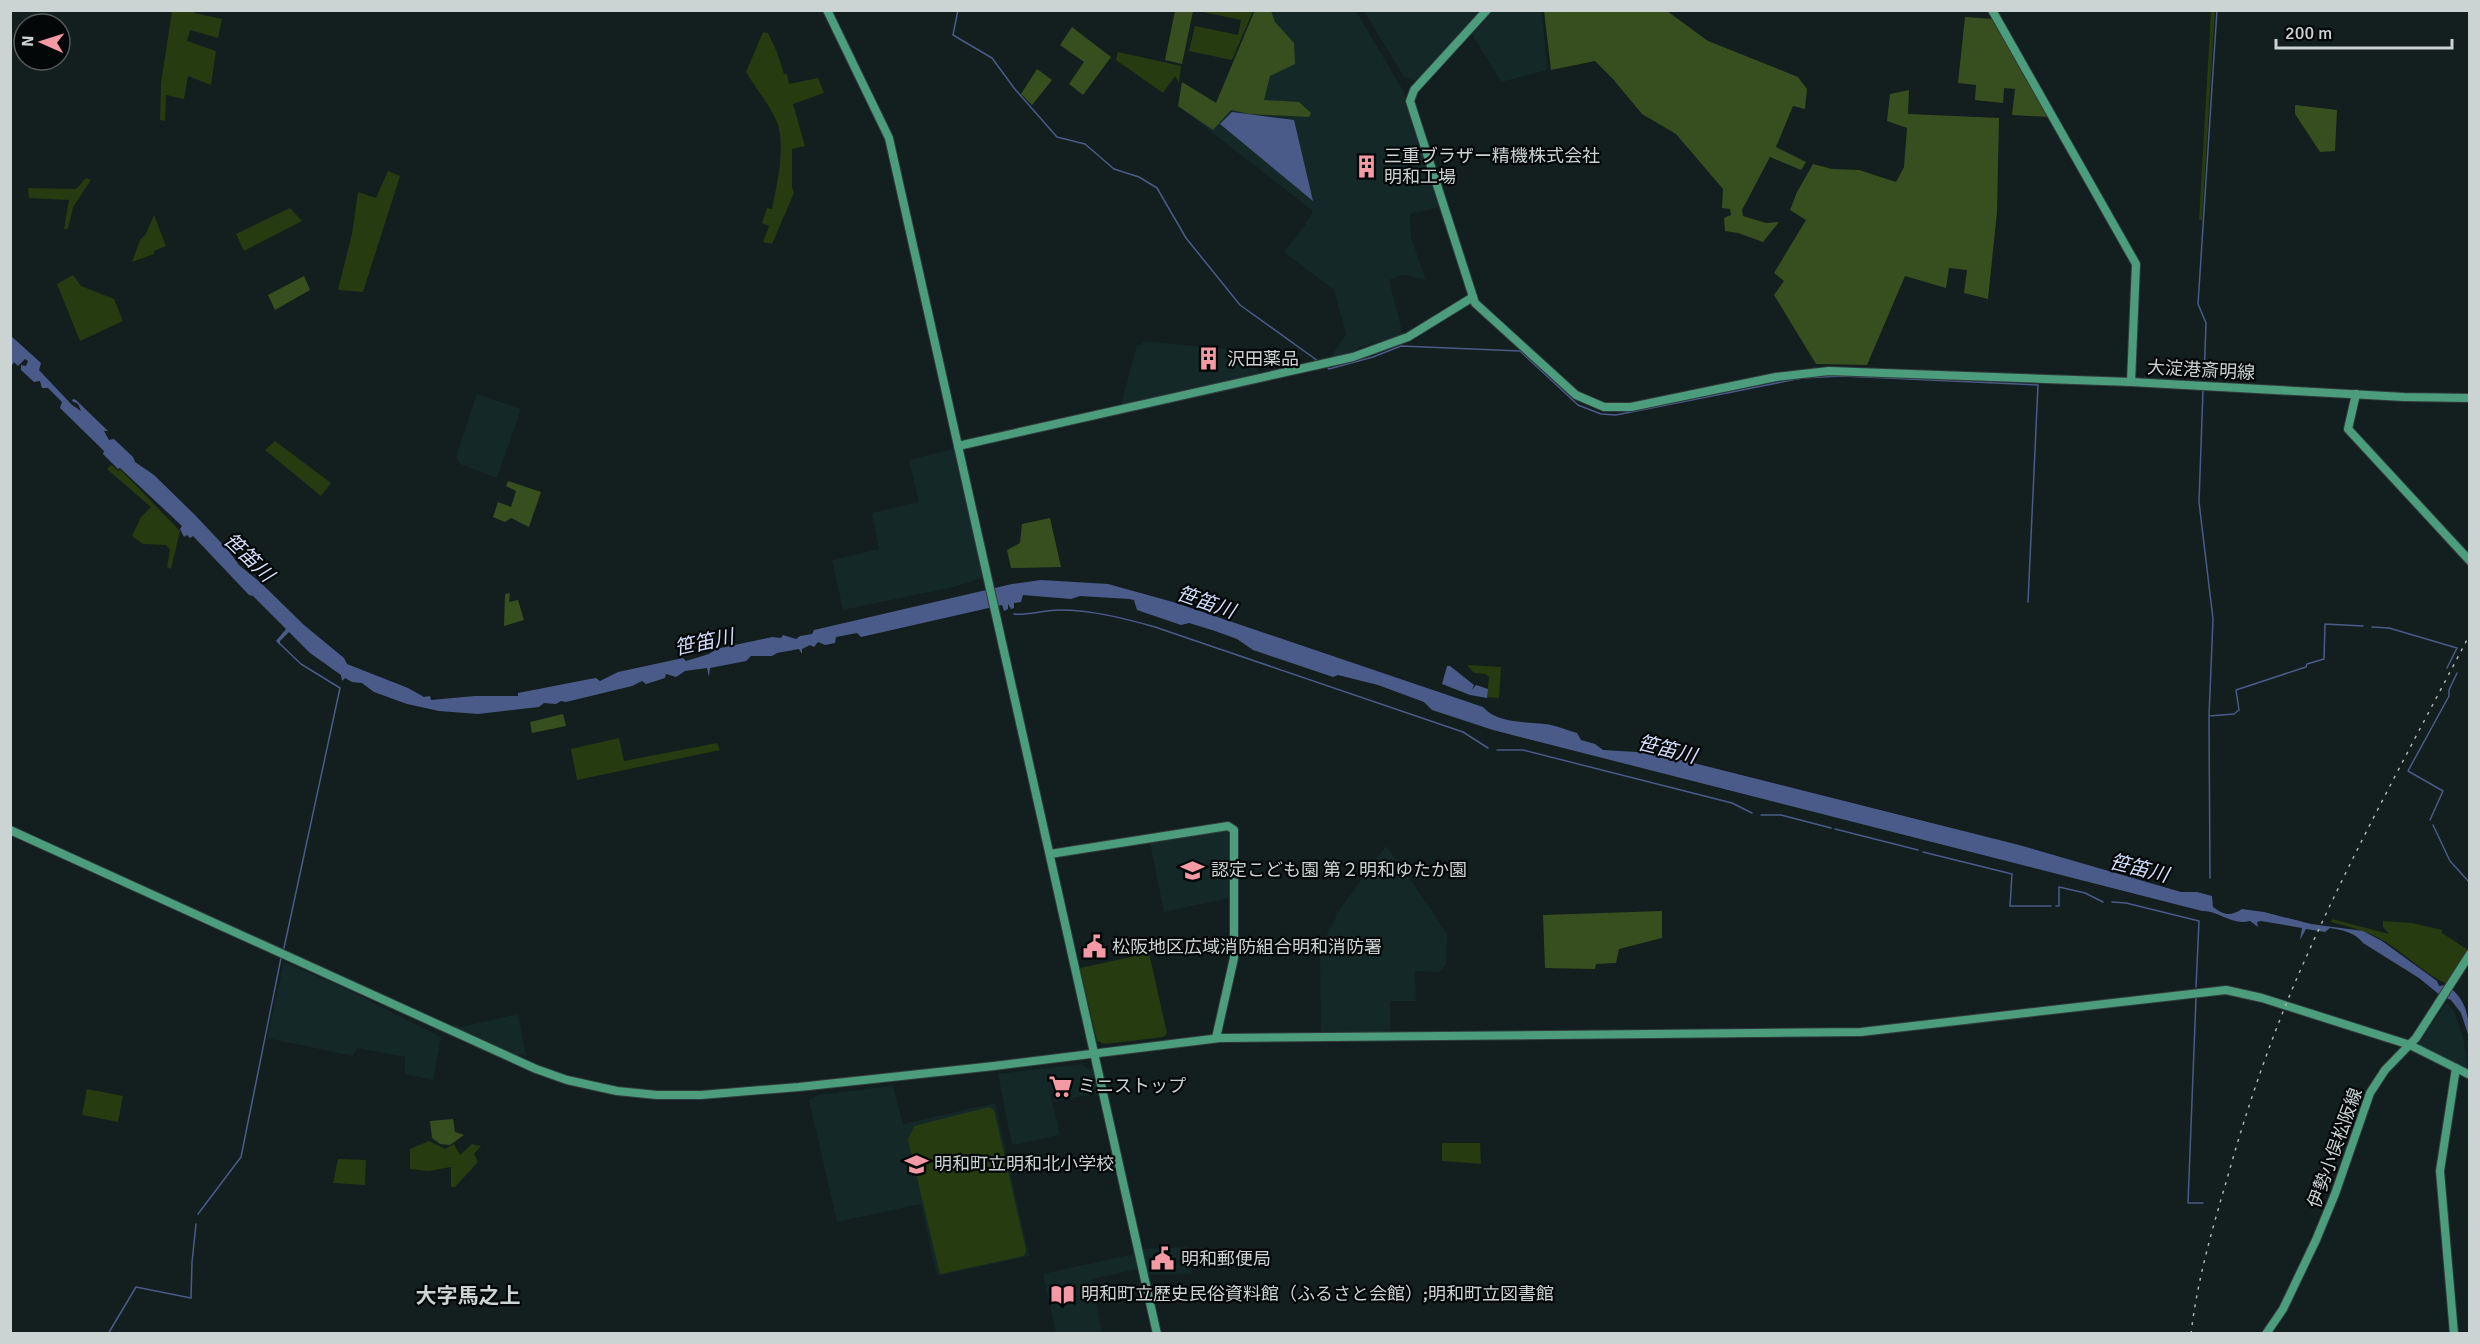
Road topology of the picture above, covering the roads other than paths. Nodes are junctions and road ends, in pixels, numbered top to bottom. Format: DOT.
graph roads {
  1 [pos="826,10"];
  2 [pos="1487,10"];
  3 [pos="1992,10"];
  4 [pos="1473,297"];
  5 [pos="2131,382"];
  6 [pos="2356,394"];
  7 [pos="2469,398"];
  8 [pos="958,446"];
  9 [pos="2469,561"];
  10 [pos="10,830"];
  11 [pos="1050,854"];
  12 [pos="2469,954"];
  13 [pos="1216,1038"];
  14 [pos="2410,1045"];
  15 [pos="1094,1054"];
  16 [pos="2456,1068"];
  17 [pos="2469,1075"];
  18 [pos="1157,1334"];
  19 [pos="2266,1334"];
  20 [pos="2454,1334"];
  1 -- 8 [label="street"];
  2 -- 4 [label="street"];
  3 -- 5 [label="street, 大淀港斎明線"];
  4 -- 5 [label="street"];
  4 -- 8 [label="street"];
  5 -- 6 [label="street, 大淀港斎明線"];
  6 -- 7 [label="street, 大淀港斎明線"];
  6 -- 9 [label="street"];
  8 -- 11 [label="street"];
  10 -- 15 [label="street"];
  11 -- 13 [label="street"];
  11 -- 15 [label="street"];
  12 -- 14 [label="street, 伊勢小俣松阪線"];
  13 -- 14 [label="street"];
  13 -- 15 [label="street"];
  14 -- 16 [label="street"];
  14 -- 19 [label="street, 伊勢小俣松阪線"];
  15 -- 18 [label="street"];
  16 -- 17 [label="street"];
  16 -- 20 [label="street"];
}
